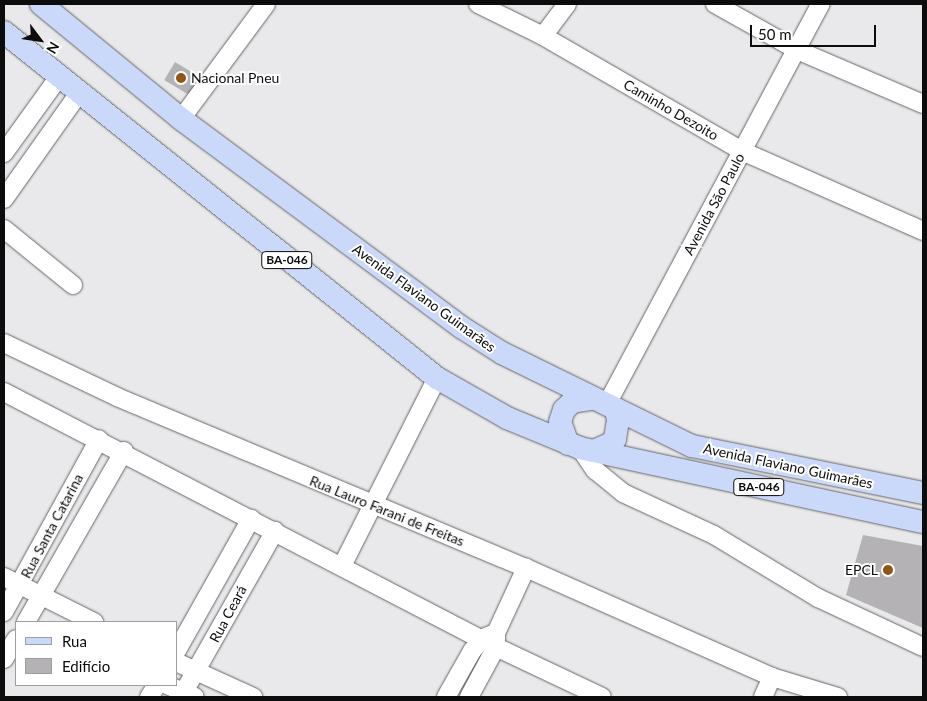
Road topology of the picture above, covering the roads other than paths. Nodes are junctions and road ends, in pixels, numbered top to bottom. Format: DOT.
graph roads {
  1 [pos="41,4"];
  2 [pos="266,4"];
  3 [pos="478,4"];
  4 [pos="567,4"];
  5 [pos="715,4"];
  6 [pos="821,4"];
  7 [pos="4,32"];
  8 [pos="543,36"];
  9 [pos="797,50"];
  10 [pos="58,78"];
  11 [pos="79,93"];
  12 [pos="923,104"];
  13 [pos="181,119"];
  14 [pos="742,151"];
  15 [pos="4,153"];
  16 [pos="4,199"];
  17 [pos="4,229"];
  18 [pos="923,231"];
  19 [pos="72,285"];
  20 [pos="4,343"];
  21 [pos="437,378"];
  22 [pos="4,392"];
  23 [pos="605,404"];
  24 [pos="99,439"];
  25 [pos="581,448"];
  26 [pos="124,451"];
  27 [pos="923,493"];
  28 [pos="370,505"];
  29 [pos="62,507"];
  30 [pos="252,519"];
  31 [pos="85,520"];
  32 [pos="923,522"];
  33 [pos="275,531"];
  34 [pos="342,566"];
  35 [pos="526,568"];
  36 [pos="4,577"];
  37 [pos="20,585"];
  38 [pos="212,592"];
  39 [pos="41,596"];
  40 [pos="234,601"];
  41 [pos="5,609"];
  42 [pos="31,621"];
  43 [pos="92,621"];
  44 [pos="492,639"];
  45 [pos="15,640"];
  46 [pos="923,647"];
  47 [pos="178,649"];
  48 [pos="4,659"];
  49 [pos="178,663"];
  50 [pos="197,671"];
  51 [pos="156,686"];
  52 [pos="169,686"];
  53 [pos="769,691"];
  54 [pos="187,695"];
  55 [pos="149,697"];
  56 [pos="253,697"];
  57 [pos="446,697"];
  58 [pos="468,697"];
  59 [pos="602,697"];
  60 [pos="838,697"];
  1 -- 13 [label="main road, Avenida Flaviano Guimarães / BA-046"];
  2 -- 13 [label="street"];
  3 -- 8 [label="street, Caminho Dezoito"];
  4 -- 8 [label="street"];
  5 -- 9 [label="street"];
  6 -- 9 [label="street, Avenida São Paulo"];
  7 -- 10 [label="main road, Avenida Flaviano Guimarães / BA-046"];
  8 -- 14 [label="street, Caminho Dezoito"];
  9 -- 12 [label="street"];
  9 -- 14 [label="street, Avenida São Paulo"];
  10 -- 11 [label="main road, Avenida Flaviano Guimarães / BA-046"];
  10 -- 15 [label="street"];
  11 -- 16 [label="street"];
  11 -- 21 [label="main road, Avenida Flaviano Guimarães / BA-046"];
  13 -- 23 [label="main road, Avenida Flaviano Guimarães / BA-046"];
  14 -- 18 [label="street, Caminho Dezoito"];
  14 -- 23 [label="street, Avenida São Paulo"];
  17 -- 19 [label="street"];
  20 -- 28 [label="street, Rua Lauro Farani de Freitas"];
  21 -- 25 [label="main road, Avenida Flaviano Guimarães / BA-046"];
  21 -- 28 [label="street"];
  22 -- 24 [label="street"];
  23 -- 25 [label="main road"];
  23 -- 25 [label="main road"];
  23 -- 27 [label="main road, Avenida Flaviano Guimarães / BA-046"];
  24 -- 26 [label="street"];
  24 -- 29 [label="street, Rua Santa Catarina"];
  25 -- 32 [label="main road, Avenida Flaviano Guimarães / BA-046"];
  25 -- 46 [label="street"];
  26 -- 30 [label="street"];
  26 -- 31 [label="street, Rua Santa Catarina"];
  28 -- 34 [label="street"];
  28 -- 35 [label="street, Rua Lauro Farani de Freitas"];
  29 -- 31 [label="street"];
  29 -- 37 [label="street, Rua Santa Catarina"];
  30 -- 33 [label="street"];
  30 -- 38 [label="street, Rua Ceará"];
  31 -- 39 [label="street, Rua Santa Catarina"];
  33 -- 34 [label="street"];
  33 -- 40 [label="street, Rua Ceará"];
  34 -- 44 [label="street"];
  35 -- 44 [label="street"];
  35 -- 53 [label="street, Rua Lauro Farani de Freitas"];
  36 -- 37 [label="street"];
  37 -- 39 [label="street"];
  37 -- 41 [label="street, Rua Santa Catarina"];
  38 -- 40 [label="street"];
  38 -- 47 [label="street, Rua Ceará"];
  39 -- 42 [label="street, Rua Santa Catarina"];
  39 -- 43 [label="street"];
  40 -- 50 [label="street, Rua Ceará"];
  41 -- 42 [label="street"];
  44 -- 57 [label="street"];
  44 -- 58 [label="street"];
  44 -- 59 [label="street"];
  45 -- 48 [label="street"];
  49 -- 50 [label="street"];
  50 -- 54 [label="street, Rua Ceará"];
  50 -- 56 [label="street"];
  51 -- 55 [label="street"];
  52 -- 54 [label="street"];
  53 -- 60 [label="street, Rua Lauro Farani de Freitas"];
}
